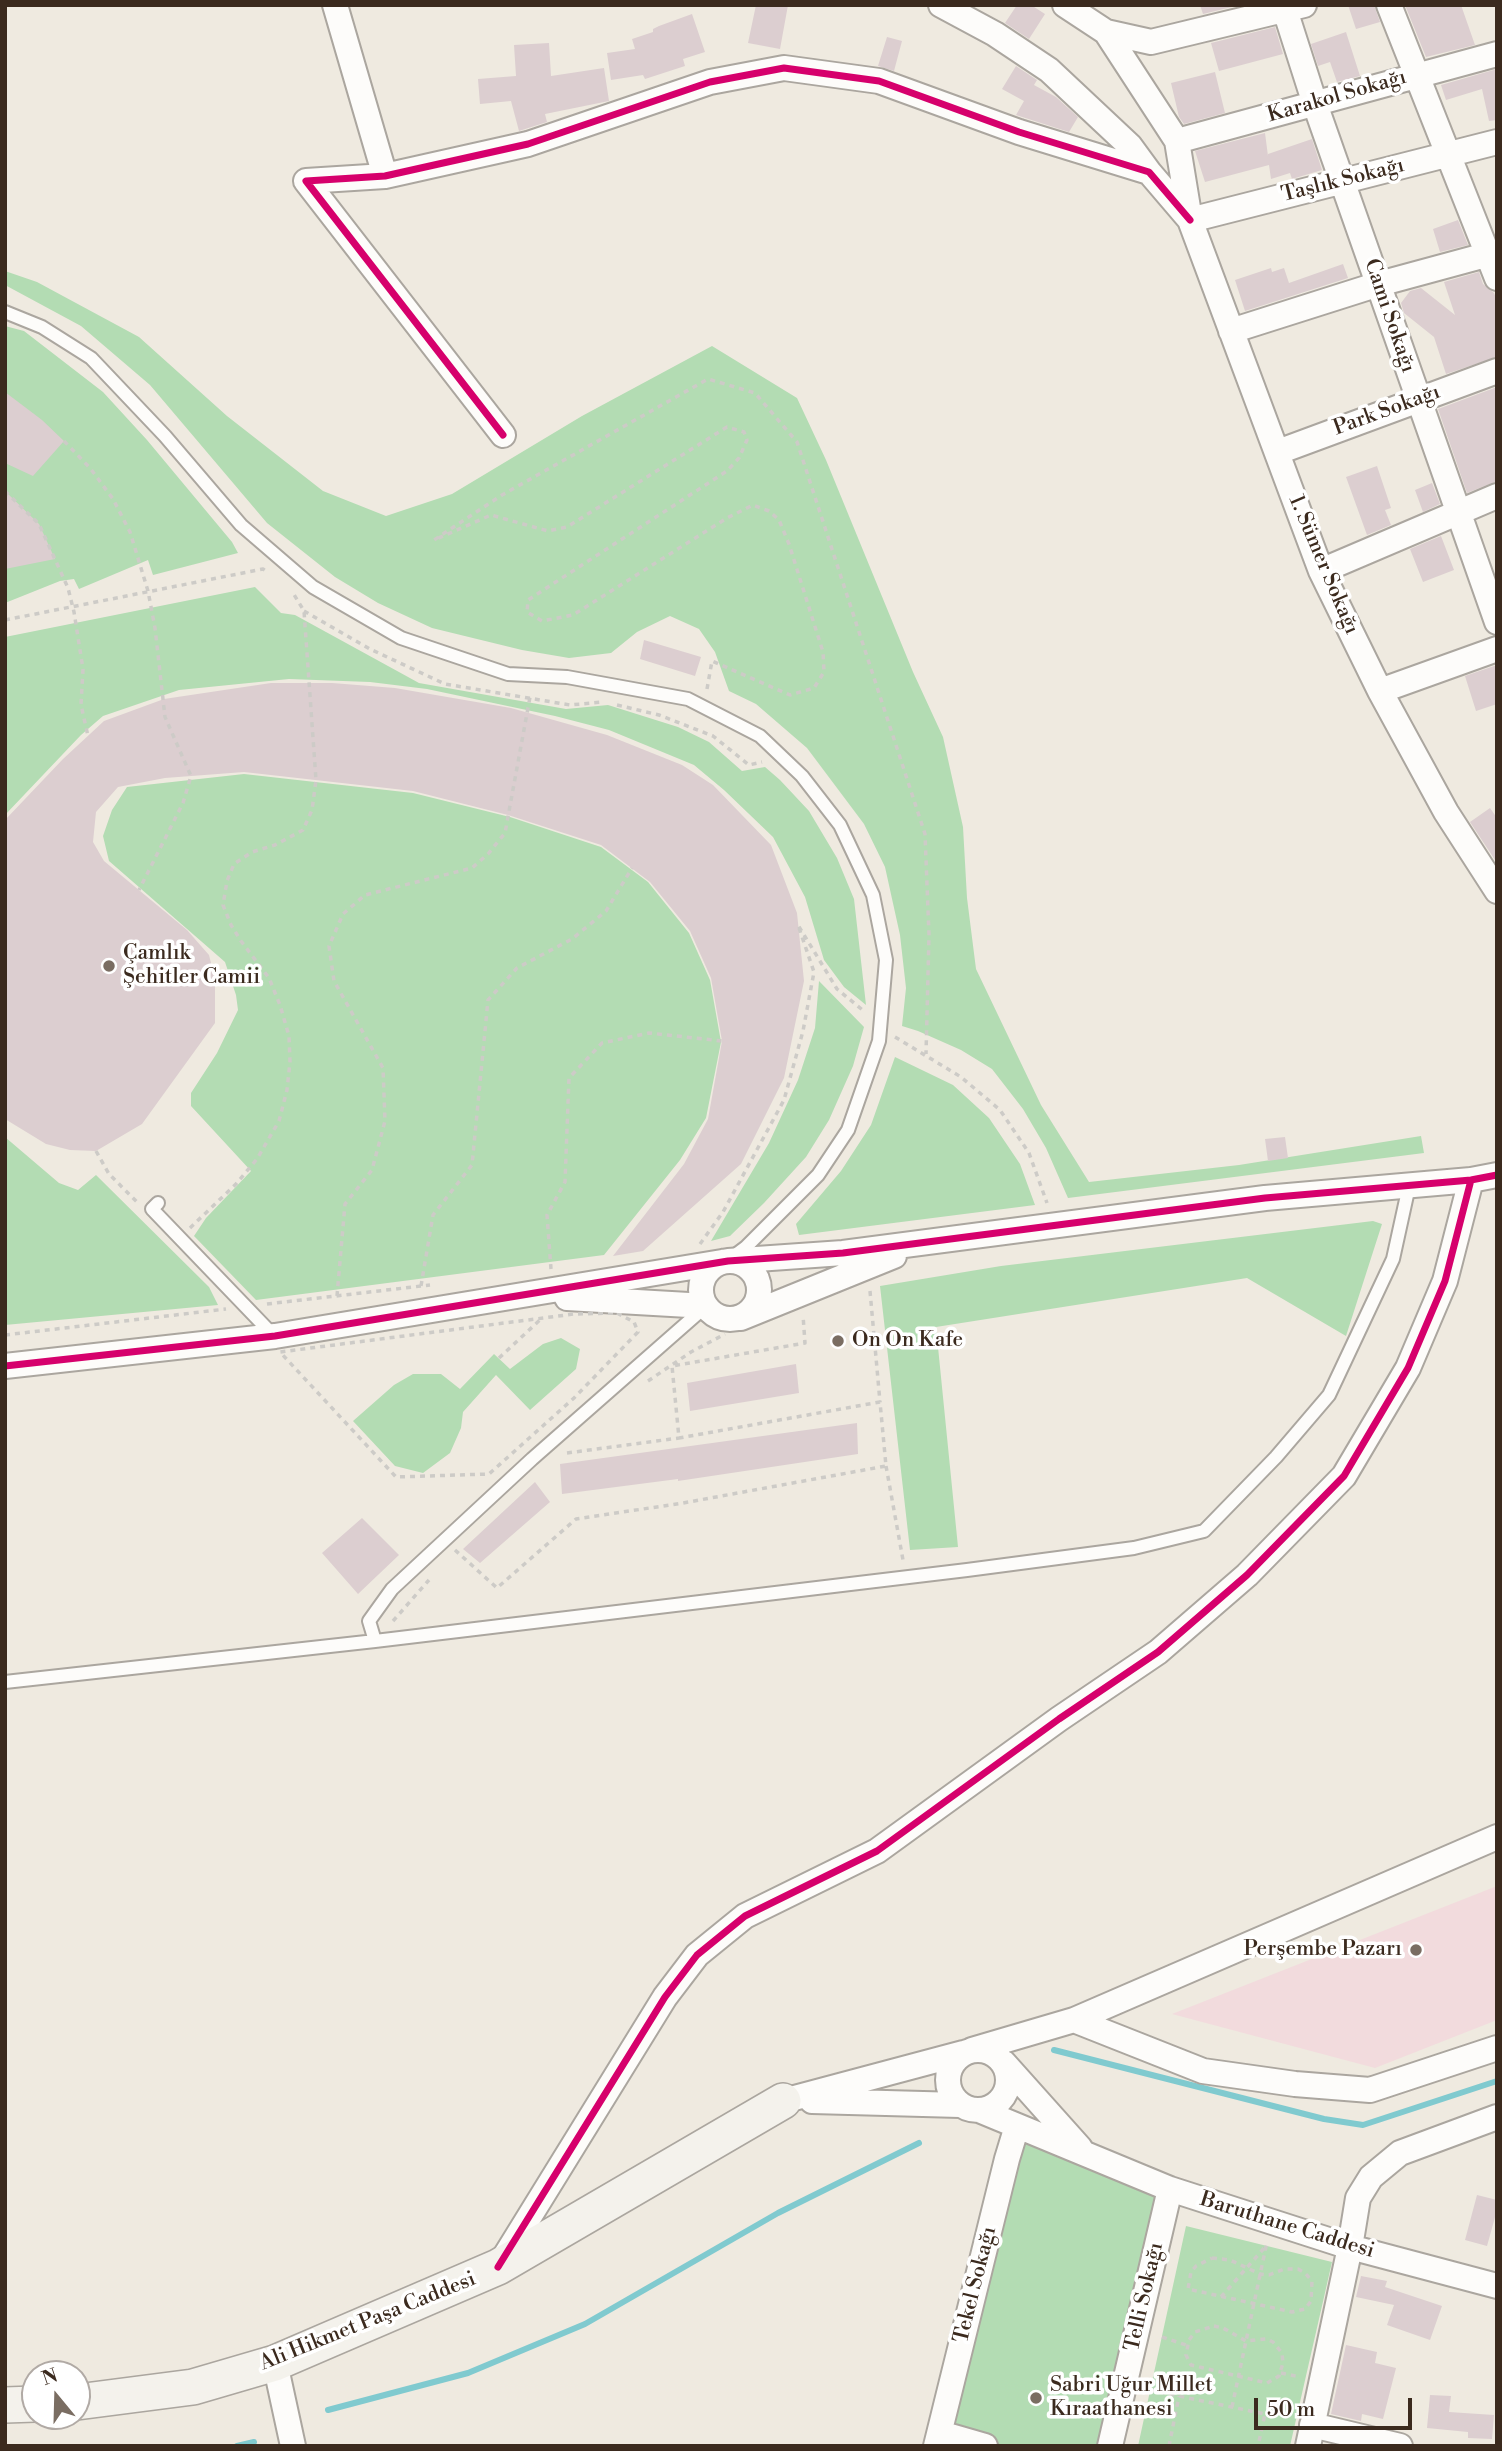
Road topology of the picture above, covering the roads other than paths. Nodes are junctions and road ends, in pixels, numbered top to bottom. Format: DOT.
graph roads {
  1 [pos="335,5"];
  2 [pos="941,5"];
  3 [pos="1065,5"];
  4 [pos="1389,5"];
  5 [pos="1294,8"];
  6 [pos="1106,32"];
  7 [pos="1497,54"];
  8 [pos="1415,75"];
  9 [pos="1315,104"];
  10 [pos="1177,141"];
  11 [pos="1497,142"];
  12 [pos="1447,155"];
  13 [pos="1149,172"];
  14 [pos="385,176"];
  15 [pos="1342,181"];
  16 [pos="1190,220"];
  17 [pos="1492,253"];
  18 [pos="1497,278"];
  19 [pos="1379,284"];
  20 [pos="5,312"];
  21 [pos="1231,331"];
  22 [pos="1497,372"];
  23 [pos="1418,399"];
  24 [pos="503,435"];
  25 [pos="1278,452"];
  26 [pos="1497,496"];
  27 [pos="1458,512"];
  28 [pos="1321,571"];
  29 [pos="1497,622"];
  30 [pos="1497,649"];
  31 [pos="1380,691"];
  32 [pos="1497,891"];
  33 [pos="1497,1175"];
  34 [pos="1471,1180"];
  35 [pos="1409,1186"];
  36 [pos="158,1203"];
  37 [pos="930,1242"];
  38 [pos="728,1261"];
  39 [pos="540,1301"];
  40 [pos="706,1306"];
  41 [pos="738,1324"];
  42 [pos="275,1336"];
  43 [pos="5,1366"];
  44 [pos="375,1641"];
  45 [pos="5,1682"];
  46 [pos="1497,1838"];
  47 [pos="1074,2020"];
  48 [pos="1497,2048"];
  49 [pos="968,2051"];
  50 [pos="1000,2059"];
  51 [pos="783,2101"];
  52 [pos="969,2108"];
  53 [pos="1497,2117"];
  54 [pos="1017,2126"];
  55 [pos="1083,2151"];
  56 [pos="1170,2189"];
  57 [pos="1350,2247"];
  58 [pos="498,2267"];
  59 [pos="1497,2286"];
  60 [pos="275,2363"];
  61 [pos="91,2400"];
  62 [pos="1310,2436"];
  63 [pos="938,2440"];
  64 [pos="293,2446"];
  65 [pos="985,2446"];
  66 [pos="1110,2446"];
  67 [pos="1400,2446"];
  1 -- 14 [label="street"];
  2 -- 13 [label="street"];
  3 -- 6 [label="street"];
  4 -- 8 [label="street"];
  5 -- 6 [label="street"];
  5 -- 9 [label="street, Cami Sokağı"];
  6 -- 10 [label="street"];
  7 -- 8 [label="street, Karakol Sokağı"];
  8 -- 9 [label="street, Karakol Sokağı"];
  8 -- 12 [label="street"];
  9 -- 10 [label="street, Karakol Sokağı"];
  9 -- 15 [label="street, Cami Sokağı"];
  10 -- 16 [label="street"];
  11 -- 12 [label="street, Taşlık Sokağı"];
  12 -- 15 [label="street, Taşlık Sokağı"];
  12 -- 17 [label="street"];
  13 -- 14 [label="street"];
  13 -- 16 [label="street"];
  14 -- 24 [label="street"];
  15 -- 16 [label="street, Taşlık Sokağı"];
  15 -- 19 [label="street, Cami Sokağı"];
  16 -- 21 [label="street, 1. Sümer Sokağı"];
  17 -- 18 [label="street"];
  17 -- 19 [label="street"];
  19 -- 21 [label="street"];
  19 -- 23 [label="street, Cami Sokağı"];
  20 -- 38 [label="lane"];
  21 -- 25 [label="street, 1. Sümer Sokağı"];
  22 -- 23 [label="street, Park Sokağı"];
  23 -- 25 [label="street, Park Sokağı"];
  23 -- 27 [label="street, Cami Sokağı"];
  25 -- 28 [label="street, 1. Sümer Sokağı"];
  26 -- 27 [label="street"];
  27 -- 28 [label="street"];
  27 -- 29 [label="street, Cami Sokağı"];
  28 -- 31 [label="street, 1. Sümer Sokağı"];
  30 -- 31 [label="street"];
  31 -- 32 [label="street, 1. Sümer Sokağı"];
  33 -- 34 [label="street"];
  34 -- 35 [label="street"];
  34 -- 58 [label="street"];
  35 -- 37 [label="street"];
  35 -- 44 [label="lane"];
  36 -- 42 [label="lane"];
  37 -- 38 [label="street"];
  37 -- 41 [label="street"];
  38 -- 39 [label="street"];
  38 -- 40 [label="street"];
  38 -- 41 [label="street"];
  39 -- 40 [label="street"];
  39 -- 42 [label="street"];
  40 -- 41 [label="street"];
  40 -- 44 [label="lane"];
  42 -- 43 [label="street"];
  44 -- 45 [label="lane"];
  46 -- 47 [label="street"];
  47 -- 48 [label="street"];
  47 -- 49 [label="street"];
  49 -- 50 [label="street"];
  49 -- 51 [label="street"];
  49 -- 52 [label="street"];
  50 -- 52 [label="street"];
  50 -- 55 [label="street"];
  51 -- 52 [label="street"];
  51 -- 58 [label="main road, Ali Hikmet Paşa Caddesi"];
  52 -- 54 [label="street, Baruthane Caddesi"];
  53 -- 57 [label="street"];
  54 -- 55 [label="street, Baruthane Caddesi"];
  54 -- 63 [label="street, Tekel Sokağı"];
  55 -- 56 [label="street, Baruthane Caddesi"];
  56 -- 57 [label="street, Baruthane Caddesi"];
  56 -- 66 [label="street, Telli Sokağı"];
  57 -- 59 [label="street, Baruthane Caddesi"];
  57 -- 62 [label="street"];
  58 -- 60 [label="main road, Ali Hikmet Paşa Caddesi"];
  60 -- 61 [label="main road, Ali Hikmet Paşa Caddesi"];
  60 -- 64 [label="street"];
  62 -- 67 [label="street"];
  63 -- 65 [label="street"];
}
